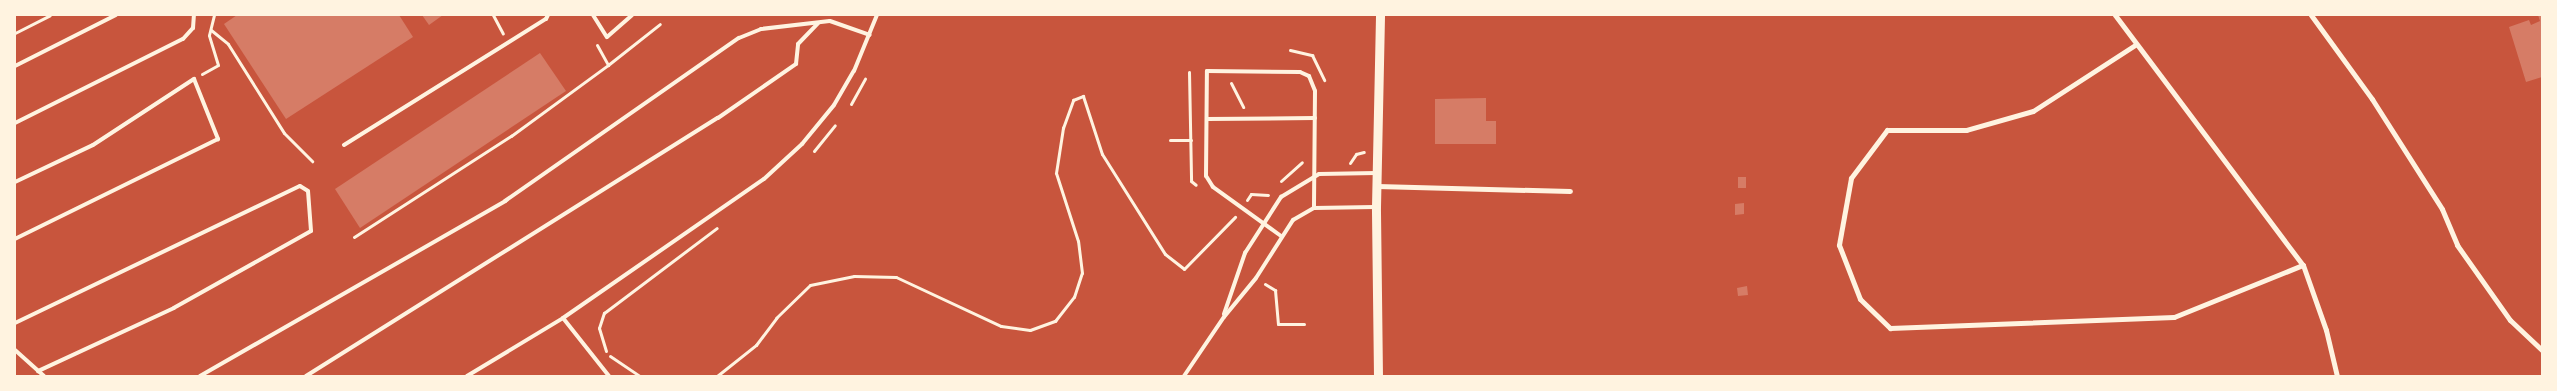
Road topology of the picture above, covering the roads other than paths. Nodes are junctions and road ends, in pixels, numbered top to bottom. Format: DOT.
graph roads {
  1 [pos="116,15"];
  2 [pos="194,15"];
  3 [pos="548,15"];
  4 [pos="594,15"];
  5 [pos="632,15"];
  6 [pos="877,15"];
  7 [pos="1380,15"];
  8 [pos="2115,15"];
  9 [pos="2311,15"];
  10 [pos="818,22"];
  11 [pos="870,35"];
  12 [pos="2135,45"];
  13 [pos="15,66"];
  14 [pos="1315,118"];
  15 [pos="1206,119"];
  16 [pos="15,123"];
  17 [pos="344,145"];
  18 [pos="1377,173"];
  19 [pos="1314,177"];
  20 [pos="15,182"];
  21 [pos="1377,186"];
  22 [pos="1570,191"];
  23 [pos="1376,207"];
  24 [pos="1314,208"];
  25 [pos="1262,223"];
  26 [pos="1280,236"];
  27 [pos="15,238"];
  28 [pos="2303,265"];
  29 [pos="1224,316"];
  30 [pos="563,318"];
  31 [pos="15,323"];
  32 [pos="15,350"];
  33 [pos="2542,350"];
  34 [pos="38,371"];
  35 [pos="44,376"];
  36 [pos="200,376"];
  37 [pos="306,376"];
  38 [pos="467,376"];
  39 [pos="609,376"];
  40 [pos="1184,376"];
  41 [pos="1378,376"];
  42 [pos="2337,376"];
  1 -- 13 [label="lane"];
  2 -- 16 [label="lane"];
  3 -- 17 [label="lane"];
  4 -- 5 [label="lane"];
  6 -- 11 [label="lane"];
  7 -- 18 [label="street"];
  8 -- 12 [label="street"];
  9 -- 33 [label="street"];
  10 -- 11 [label="lane"];
  10 -- 36 [label="lane"];
  10 -- 37 [label="lane"];
  11 -- 30 [label="lane"];
  12 -- 28 [label="street"];
  12 -- 28 [label="street"];
  14 -- 15 [label="lane"];
  14 -- 15 [label="lane"];
  14 -- 19 [label="lane"];
  15 -- 25 [label="lane"];
  18 -- 19 [label="lane"];
  18 -- 21 [label="street"];
  19 -- 24 [label="lane"];
  19 -- 25 [label="lane"];
  20 -- 27 [label="lane"];
  21 -- 22 [label="street"];
  21 -- 23 [label="street"];
  23 -- 24 [label="lane"];
  23 -- 41 [label="street"];
  24 -- 26 [label="lane"];
  25 -- 26 [label="lane"];
  25 -- 29 [label="lane"];
  26 -- 29 [label="lane"];
  28 -- 42 [label="street"];
  29 -- 40 [label="lane"];
  30 -- 38 [label="lane"];
  30 -- 39 [label="lane"];
  31 -- 34 [label="lane"];
  32 -- 34 [label="lane"];
  34 -- 35 [label="lane"];
}
